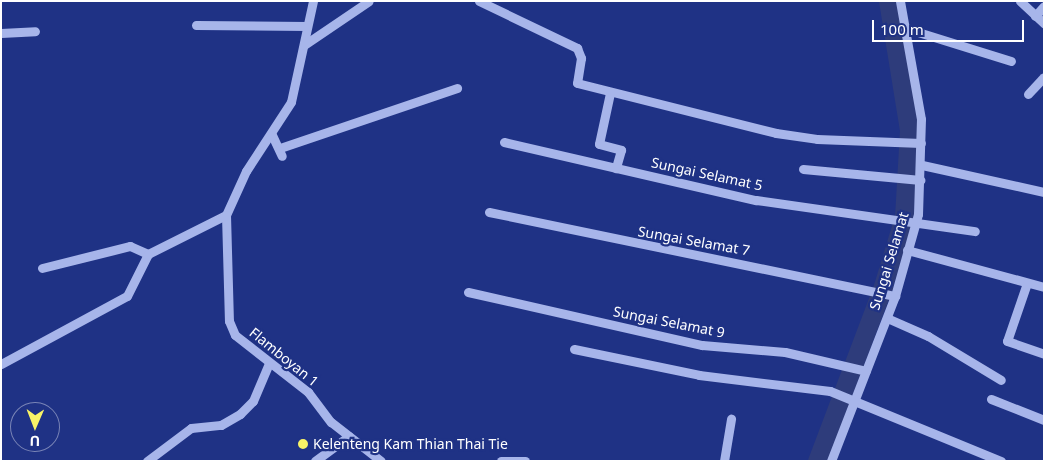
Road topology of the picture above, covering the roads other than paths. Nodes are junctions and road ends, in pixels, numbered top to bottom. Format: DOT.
graph roads {
  1 [pos="313,1"];
  2 [pos="369,1"];
  3 [pos="479,1"];
  4 [pos="900,1"];
  5 [pos="1020,1"];
  6 [pos="1044,6"];
  7 [pos="1035,16"];
  8 [pos="1044,22"];
  9 [pos="196,25"];
  10 [pos="307,26"];
  11 [pos="905,28"];
  12 [pos="36,31"];
  13 [pos="1,33"];
  14 [pos="304,46"];
  15 [pos="1011,61"];
  16 [pos="1044,78"];
  17 [pos="457,88"];
  18 [pos="610,93"];
  19 [pos="1028,94"];
  20 [pos="272,135"];
  21 [pos="504,142"];
  22 [pos="917,143"];
  23 [pos="922,165"];
  24 [pos="616,168"];
  25 [pos="803,169"];
  26 [pos="917,179"];
  27 [pos="1044,192"];
  28 [pos="489,212"];
  29 [pos="226,215"];
  30 [pos="911,222"];
  31 [pos="975,231"];
  32 [pos="907,250"];
  33 [pos="148,254"];
  34 [pos="42,268"];
  35 [pos="1027,283"];
  36 [pos="1044,287"];
  37 [pos="468,292"];
  38 [pos="891,294"];
  39 [pos="887,318"];
  40 [pos="574,349"];
  41 [pos="1044,354"];
  42 [pos="1,364"];
  43 [pos="268,365"];
  44 [pos="866,371"];
  45 [pos="1001,380"];
  46 [pos="991,399"];
  47 [pos="854,402"];
  48 [pos="731,419"];
  49 [pos="1044,420"];
  50 [pos="348,436"];
  51 [pos="147,461"];
  52 [pos="315,461"];
  53 [pos="381,461"];
  54 [pos="501,461"];
  55 [pos="525,461"];
  56 [pos="724,461"];
  57 [pos="831,461"];
  58 [pos="1001,461"];
  1 -- 10 [label="street"];
  2 -- 14 [label="street"];
  3 -- 18 [label="street"];
  4 -- 11 [label="street, Sungai Selamat"];
  5 -- 7 [label="street"];
  6 -- 7 [label="street"];
  7 -- 8 [label="street"];
  9 -- 10 [label="street"];
  10 -- 14 [label="street"];
  11 -- 15 [label="street"];
  11 -- 22 [label="street, Sungai Selamat"];
  12 -- 13 [label="street"];
  14 -- 20 [label="street"];
  16 -- 19 [label="street"];
  17 -- 20 [label="street"];
  18 -- 22 [label="street"];
  18 -- 24 [label="street"];
  20 -- 29 [label="street"];
  21 -- 24 [label="street, Sungai Selamat 5"];
  22 -- 23 [label="street, Sungai Selamat"];
  23 -- 26 [label="street, Sungai Selamat"];
  23 -- 27 [label="street"];
  24 -- 30 [label="street, Sungai Selamat 5"];
  25 -- 26 [label="street"];
  26 -- 30 [label="street, Sungai Selamat"];
  28 -- 38 [label="street, Sungai Selamat 7"];
  29 -- 33 [label="street"];
  29 -- 43 [label="street, Flamboyan 1"];
  30 -- 31 [label="street, Sungai Selamat 5"];
  30 -- 32 [label="street, Sungai Selamat"];
  32 -- 35 [label="street"];
  32 -- 38 [label="street, Sungai Selamat"];
  33 -- 34 [label="street"];
  33 -- 42 [label="street"];
  35 -- 36 [label="street"];
  35 -- 41 [label="street"];
  37 -- 44 [label="street, Sungai Selamat 9"];
  38 -- 39 [label="street, Sungai Selamat"];
  39 -- 44 [label="street, Sungai Selamat"];
  39 -- 45 [label="street"];
  40 -- 47 [label="street"];
  43 -- 50 [label="street, Flamboyan 1"];
  43 -- 51 [label="street"];
  44 -- 47 [label="street, Sungai Selamat"];
  46 -- 49 [label="street"];
  47 -- 57 [label="street, Sungai Selamat"];
  47 -- 58 [label="street"];
  48 -- 56 [label="street"];
  50 -- 52 [label="street"];
  50 -- 53 [label="street, Flamboyan 1"];
  54 -- 55 [label="street"];
}
